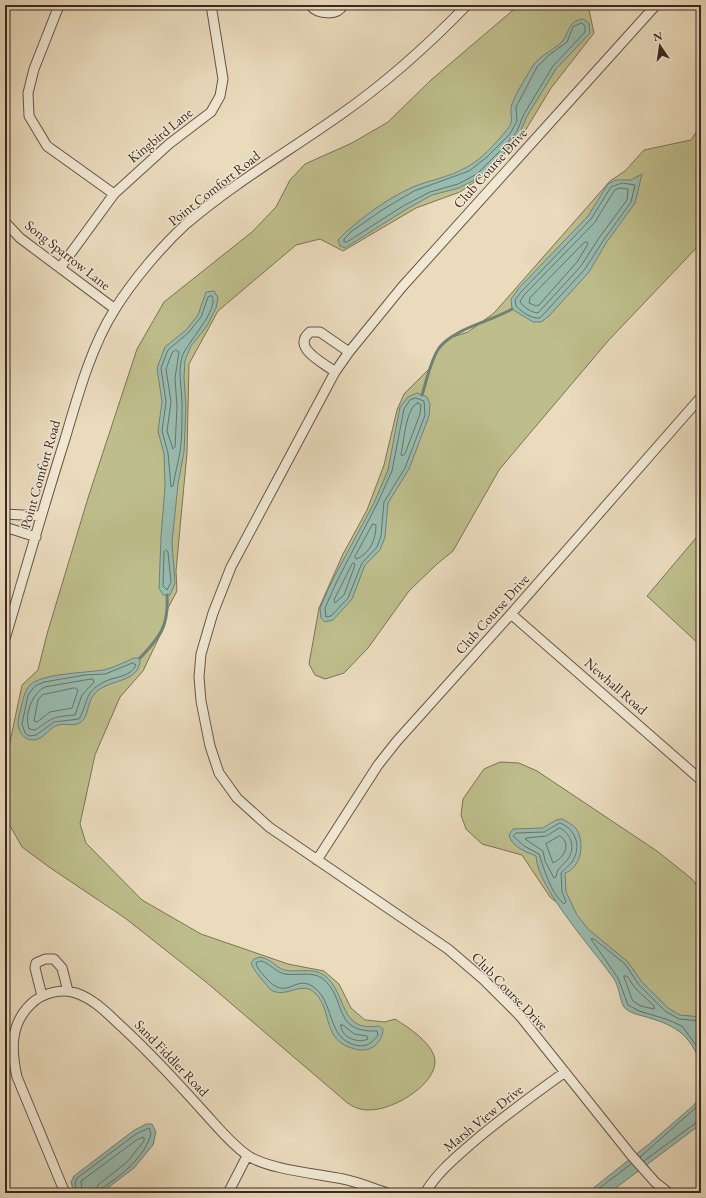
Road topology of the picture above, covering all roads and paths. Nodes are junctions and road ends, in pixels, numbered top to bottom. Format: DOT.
graph roads {
  1 [pos="211,5"];
  2 [pos="310,5"];
  3 [pos="343,5"];
  4 [pos="467,5"];
  5 [pos="656,5"];
  6 [pos="58,8"];
  7 [pos="114,194"];
  8 [pos="5,222"];
  9 [pos="60,268"];
  10 [pos="115,309"];
  11 [pos="349,352"];
  12 [pos="335,372"];
  13 [pos="701,397"];
  14 [pos="5,514"];
  15 [pos="40,516"];
  16 [pos="5,528"];
  17 [pos="36,537"];
  18 [pos="511,614"];
  19 [pos="5,640"];
  20 [pos="701,780"];
  21 [pos="317,860"];
  22 [pos="68,991"];
  23 [pos="42,996"];
  24 [pos="565,1072"];
  25 [pos="247,1156"];
  26 [pos="65,1193"];
  27 [pos="228,1193"];
  28 [pos="387,1193"];
  29 [pos="425,1193"];
  30 [pos="669,1193"];
  1 -- 7 [label="street, Kingbird Lane"];
  2 -- 3 [label="street"];
  4 -- 10 [label="street, Point Comfort Road"];
  5 -- 11 [label="street, Club Course Drive"];
  6 -- 7 [label="street"];
  7 -- 9 [label="street, Kingbird Lane"];
  8 -- 9 [label="street, Song Sparrow Lane"];
  9 -- 10 [label="street, Song Sparrow Lane"];
  10 -- 15 [label="street, Point Comfort Road"];
  11 -- 12 [label="street, Club Course Drive"];
  11 -- 12 [label="street"];
  12 -- 21 [label="street, Club Course Drive"];
  13 -- 18 [label="street, Club Course Drive"];
  14 -- 15 [label="street"];
  15 -- 17 [label="street, Point Comfort Road"];
  16 -- 17 [label="street"];
  17 -- 19 [label="street, Point Comfort Road"];
  18 -- 20 [label="street, Newhall Road"];
  18 -- 21 [label="street, Club Course Drive"];
  21 -- 24 [label="street, Club Course Drive"];
  22 -- 23 [label="street"];
  22 -- 23 [label="street"];
  22 -- 25 [label="street, Sand Fiddler Road"];
  23 -- 26 [label="street"];
  24 -- 29 [label="street, Marsh View Drive"];
  24 -- 30 [label="street, Club Course Drive"];
  25 -- 27 [label="street"];
  25 -- 28 [label="street, Sand Fiddler Road"];
}
